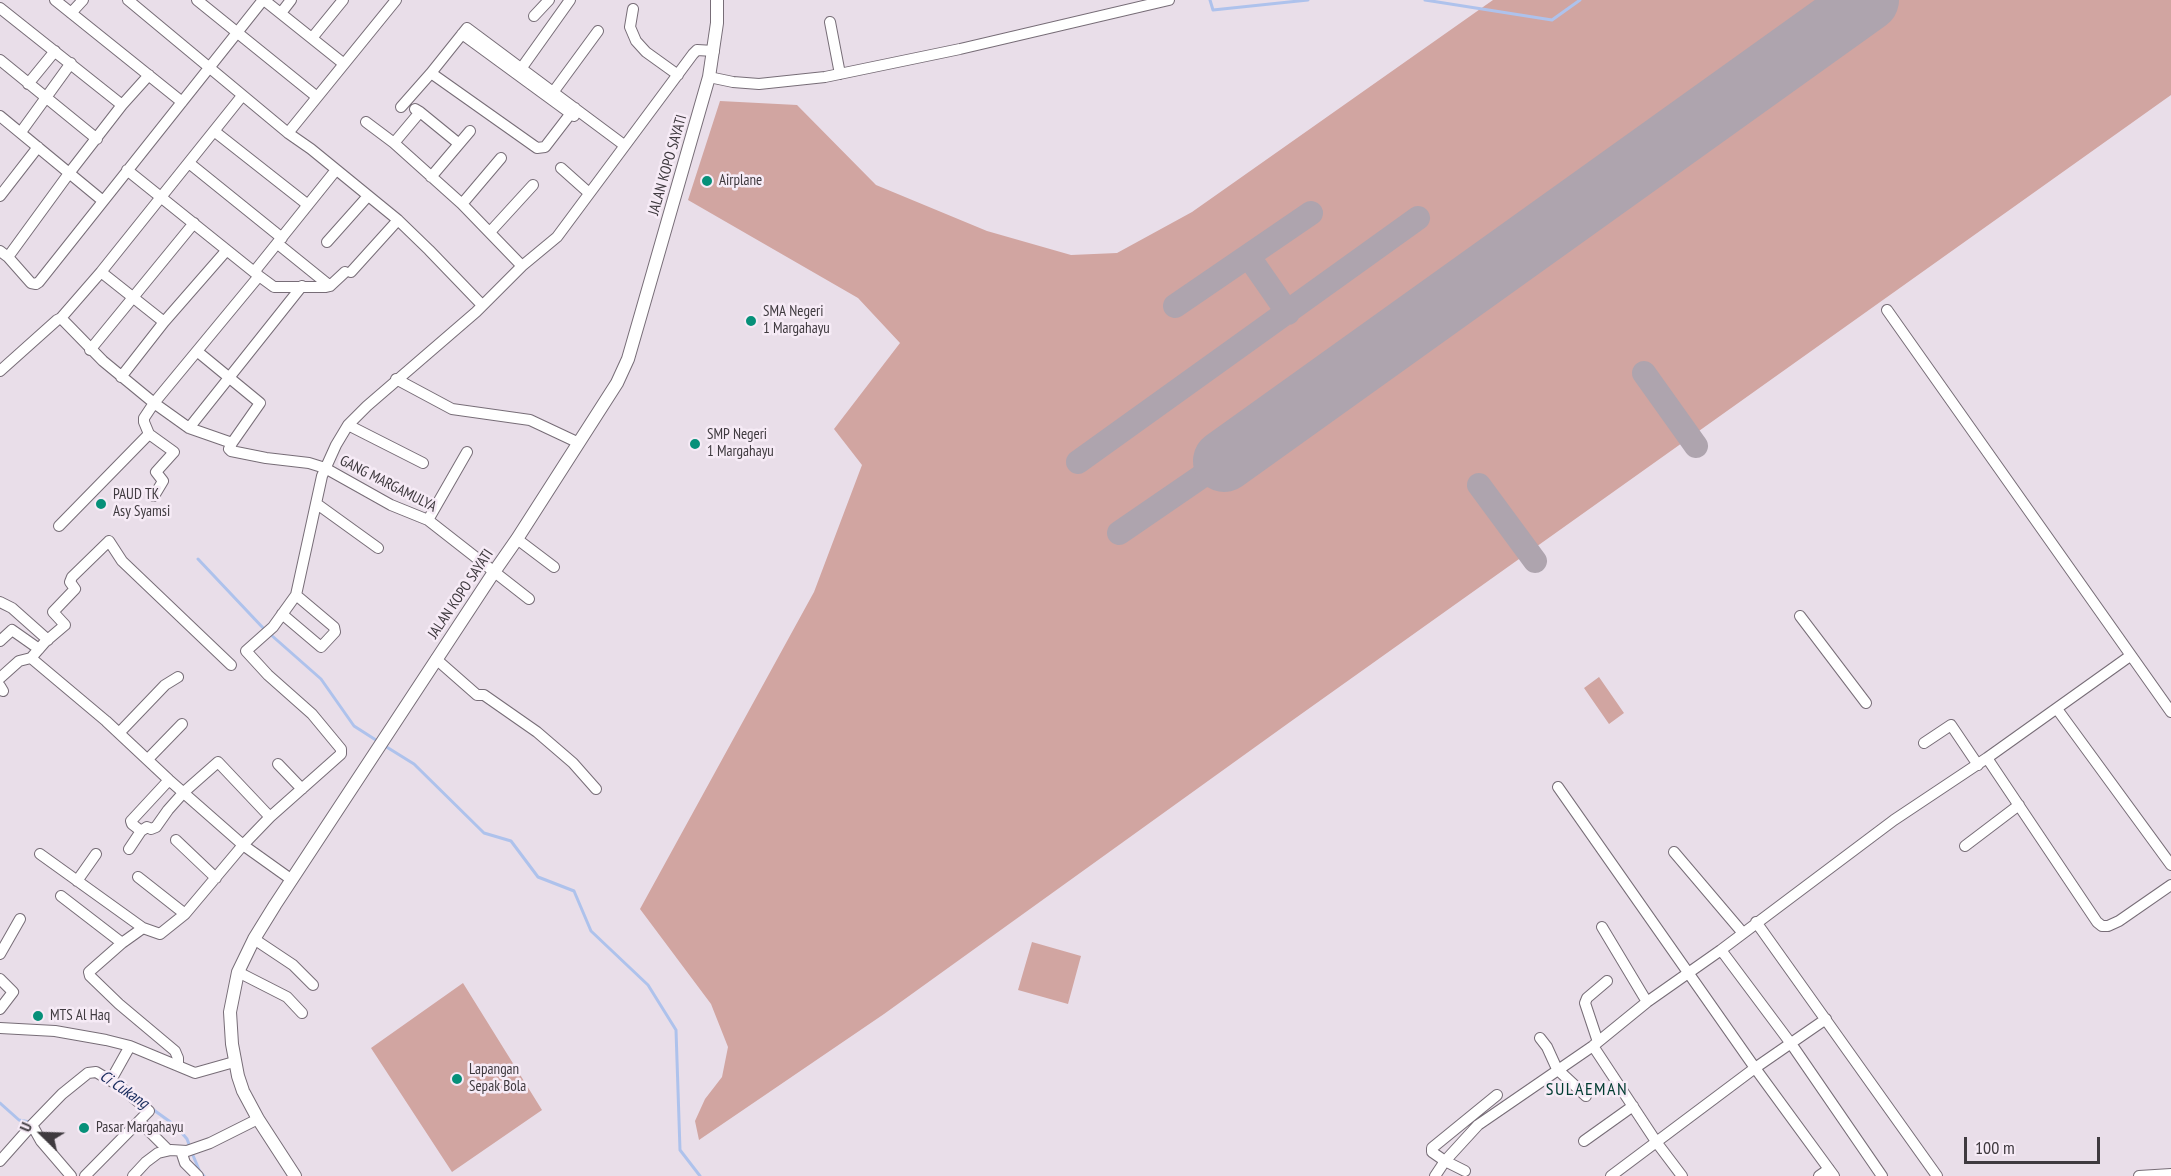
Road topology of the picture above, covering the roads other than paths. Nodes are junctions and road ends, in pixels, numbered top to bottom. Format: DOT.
graph roads {
  1 [pos="55,0"];
  2 [pos="83,0"];
  3 [pos="128,0"];
  4 [pos="197,0"];
  5 [pos="263,0"];
  6 [pos="291,0"];
  7 [pos="343,0"];
  8 [pos="396,0"];
  9 [pos="549,0"];
  10 [pos="570,0"];
  11 [pos="717,0"];
  12 [pos="1169,0"];
  13 [pos="0,8"];
  14 [pos="633,9"];
  15 [pos="71,13"];
  16 [pos="281,13"];
  17 [pos="534,16"];
  18 [pos="830,22"];
  19 [pos="598,31"];
  20 [pos="236,32"];
  21 [pos="312,38"];
  22 [pos="55,51"];
  23 [pos="714,51"];
  24 [pos="0,60"];
  25 [pos="71,63"];
  26 [pos="344,64"];
  27 [pos="209,68"];
  28 [pos="519,71"];
  29 [pos="432,73"];
  30 [pos="840,74"];
  31 [pos="149,75"];
  32 [pos="678,75"];
  33 [pos="709,77"];
  34 [pos="28,84"];
  35 [pos="554,91"];
  36 [pos="242,96"];
  37 [pos="46,97"];
  38 [pos="317,97"];
  39 [pos="182,102"];
  40 [pos="122,105"];
  41 [pos="401,107"];
  42 [pos="573,111"];
  43 [pos="2,120"];
  44 [pos="366,122"];
  45 [pos="214,131"];
  46 [pos="470,131"];
  47 [pos="21,132"];
  48 [pos="288,133"];
  49 [pos="97,139"];
  50 [pos="394,143"];
  51 [pos="458,143"];
  52 [pos="39,147"];
  53 [pos="622,148"];
  54 [pos="501,158"];
  55 [pos="189,164"];
  56 [pos="561,168"];
  57 [pos="127,170"];
  58 [pos="336,170"];
  59 [pos="70,172"];
  60 [pos="431,177"];
  61 [pos="533,186"];
  62 [pos="590,193"];
  63 [pos="0,196"];
  64 [pos="368,196"];
  65 [pos="161,197"];
  66 [pos="103,201"];
  67 [pos="462,204"];
  68 [pos="308,206"];
  69 [pos="398,220"];
  70 [pos="194,224"];
  71 [pos="490,232"];
  72 [pos="280,241"];
  73 [pos="327,242"];
  74 [pos="226,251"];
  75 [pos="4,254"];
  76 [pos="522,266"];
  77 [pos="101,272"];
  78 [pos="256,274"];
  79 [pos="302,286"];
  80 [pos="330,286"];
  81 [pos="274,287"];
  82 [pos="133,297"];
  83 [pos="290,302"];
  84 [pos="482,306"];
  85 [pos="1887,310"];
  86 [pos="60,319"];
  87 [pos="164,322"];
  88 [pos="90,350"];
  89 [pos="198,352"];
  90 [pos="0,371"];
  91 [pos="120,377"];
  92 [pos="231,378"];
  93 [pos="396,379"];
  94 [pos="154,403"];
  95 [pos="348,425"];
  96 [pos="189,428"];
  97 [pos="149,434"];
  98 [pos="579,443"];
  99 [pos="230,445"];
  100 [pos="467,452"];
  101 [pos="423,463"];
  102 [pos="325,468"];
  103 [pos="154,496"];
  104 [pos="317,504"];
  105 [pos="428,520"];
  106 [pos="59,526"];
  107 [pos="517,539"];
  108 [pos="378,548"];
  109 [pos="554,567"];
  110 [pos="494,572"];
  111 [pos="296,595"];
  112 [pos="529,599"];
  113 [pos="0,602"];
  114 [pos="282,614"];
  115 [pos="1800,616"];
  116 [pos="0,640"];
  117 [pos="48,640"];
  118 [pos="35,654"];
  119 [pos="2130,656"];
  120 [pos="436,660"];
  121 [pos="231,665"];
  122 [pos="178,677"];
  123 [pos="0,678"];
  124 [pos="1866,703"];
  125 [pos="2057,709"];
  126 [pos="2171,712"];
  127 [pos="182,724"];
  128 [pos="119,733"];
  129 [pos="1924,743"];
  130 [pos="148,759"];
  131 [pos="1983,762"];
  132 [pos="278,765"];
  133 [pos="168,780"];
  134 [pos="1558,787"];
  135 [pos="302,789"];
  136 [pos="596,789"];
  137 [pos="184,792"];
  138 [pos="2019,805"];
  139 [pos="270,817"];
  140 [pos="141,831"];
  141 [pos="176,840"];
  142 [pos="243,844"];
  143 [pos="1965,846"];
  144 [pos="129,849"];
  145 [pos="1674,852"];
  146 [pos="40,854"];
  147 [pos="96,854"];
  148 [pos="2171,865"];
  149 [pos="138,877"];
  150 [pos="216,878"];
  151 [pos="292,880"];
  152 [pos="77,881"];
  153 [pos="2171,885"];
  154 [pos="61,896"];
  155 [pos="185,914"];
  156 [pos="20,918"];
  157 [pos="1756,922"];
  158 [pos="1602,927"];
  159 [pos="143,928"];
  160 [pos="1742,933"];
  161 [pos="254,939"];
  162 [pos="122,943"];
  163 [pos="1721,950"];
  164 [pos="0,954"];
  165 [pos="238,972"];
  166 [pos="1689,974"];
  167 [pos="0,979"];
  168 [pos="1607,981"];
  169 [pos="313,985"];
  170 [pos="1647,1002"];
  171 [pos="0,1009"];
  172 [pos="302,1013"];
  173 [pos="1826,1019"];
  174 [pos="0,1028"];
  175 [pos="1540,1038"];
  176 [pos="1595,1044"];
  177 [pos="1792,1045"];
  178 [pos="130,1046"];
  179 [pos="234,1062"];
  180 [pos="178,1066"];
  181 [pos="1755,1068"];
  182 [pos="1557,1069"];
  183 [pos="113,1077"];
  184 [pos="1497,1095"];
  185 [pos="1586,1096"];
  186 [pos="1633,1106"];
  187 [pos="140,1122"];
  188 [pos="260,1122"];
  189 [pos="32,1125"];
  190 [pos="1584,1141"];
  191 [pos="1657,1143"];
  192 [pos="168,1150"];
  193 [pos="184,1151"];
  194 [pos="2,1155"];
  195 [pos="1445,1161"];
  196 [pos="1465,1171"];
  197 [pos="1832,1173"];
  198 [pos="2171,1174"];
  199 [pos="71,1176"];
  200 [pos="85,1176"];
  201 [pos="133,1176"];
  202 [pos="198,1176"];
  203 [pos="295,1176"];
  204 [pos="1435,1176"];
  205 [pos="1611,1176"];
  206 [pos="1682,1176"];
  207 [pos="1819,1176"];
  208 [pos="1882,1176"];
  209 [pos="1937,1176"];
  210 [pos="2139,1176"];
  1 -- 15 [label="street"];
  2 -- 15 [label="street"];
  3 -- 27 [label="street"];
  4 -- 20 [label="street"];
  5 -- 16 [label="street"];
  5 -- 20 [label="street"];
  6 -- 16 [label="street"];
  7 -- 21 [label="street"];
  8 -- 26 [label="street"];
  9 -- 17 [label="street"];
  10 -- 28 [label="street"];
  11 -- 23 [label="main road, JALAN KOPO SAYATI"];
  12 -- 30 [label="street"];
  13 -- 22 [label="street"];
  14 -- 32 [label="street"];
  15 -- 31 [label="street"];
  16 -- 21 [label="street"];
  18 -- 30 [label="street"];
  19 -- 35 [label="street"];
  20 -- 27 [label="street"];
  20 -- 38 [label="street"];
  21 -- 26 [label="street"];
  22 -- 25 [label="street"];
  22 -- 34 [label="street"];
  23 -- 32 [label="street"];
  23 -- 33 [label="main road, JALAN KOPO SAYATI"];
  24 -- 34 [label="street"];
  25 -- 37 [label="street"];
  25 -- 40 [label="street"];
  26 -- 38 [label="street"];
  27 -- 36 [label="street"];
  27 -- 39 [label="street"];
  28 -- 29 [label="street"];
  28 -- 35 [label="street"];
  28 -- 42 [label="street"];
  29 -- 41 [label="street"];
  29 -- 42 [label="street"];
  30 -- 33 [label="street"];
  31 -- 39 [label="street"];
  31 -- 40 [label="street"];
  32 -- 53 [label="street"];
  33 -- 98 [label="main road, JALAN KOPO SAYATI"];
  34 -- 37 [label="street"];
  35 -- 42 [label="street"];
  36 -- 45 [label="street"];
  36 -- 48 [label="street"];
  37 -- 47 [label="street"];
  37 -- 49 [label="street"];
  38 -- 48 [label="street"];
  39 -- 57 [label="street"];
  40 -- 49 [label="street"];
  42 -- 53 [label="street"];
  43 -- 47 [label="street"];
  44 -- 50 [label="street"];
  45 -- 55 [label="street"];
  45 -- 68 [label="street"];
  46 -- 51 [label="street"];
  47 -- 52 [label="street"];
  48 -- 58 [label="street"];
  49 -- 59 [label="street"];
  50 -- 51 [label="street"];
  50 -- 60 [label="street"];
  51 -- 60 [label="street"];
  52 -- 59 [label="street"];
  52 -- 63 [label="street"];
  53 -- 62 [label="street"];
  54 -- 67 [label="street"];
  55 -- 65 [label="street"];
  55 -- 72 [label="street"];
  56 -- 62 [label="street"];
  57 -- 65 [label="street"];
  57 -- 66 [label="street"];
  58 -- 64 [label="street"];
  58 -- 68 [label="street"];
  59 -- 66 [label="street"];
  59 -- 75 [label="street"];
  60 -- 67 [label="street"];
  61 -- 71 [label="street"];
  62 -- 76 [label="street"];
  64 -- 69 [label="street"];
  64 -- 73 [label="street"];
  65 -- 70 [label="street"];
  65 -- 77 [label="street"];
  66 -- 75 [label="street"];
  67 -- 71 [label="street"];
  68 -- 72 [label="street"];
  69 -- 80 [label="street"];
  69 -- 84 [label="street"];
  70 -- 74 [label="street"];
  70 -- 82 [label="street"];
  71 -- 76 [label="street"];
  72 -- 78 [label="street"];
  72 -- 80 [label="street"];
  74 -- 78 [label="street"];
  74 -- 87 [label="street"];
  76 -- 84 [label="street"];
  77 -- 82 [label="street"];
  77 -- 86 [label="street"];
  78 -- 81 [label="street"];
  78 -- 89 [label="street"];
  79 -- 80 [label="street"];
  79 -- 81 [label="street"];
  79 -- 83 [label="street"];
  81 -- 83 [label="street"];
  82 -- 87 [label="street"];
  82 -- 88 [label="street"];
  83 -- 92 [label="street"];
  84 -- 93 [label="street"];
  85 -- 119 [label="street"];
  86 -- 88 [label="street, GANG MARGAMULYA"];
  86 -- 90 [label="street"];
  87 -- 91 [label="street"];
  88 -- 91 [label="street, GANG MARGAMULYA"];
  89 -- 92 [label="street"];
  89 -- 94 [label="street"];
  91 -- 94 [label="street, GANG MARGAMULYA"];
  92 -- 96 [label="street"];
  92 -- 99 [label="street"];
  93 -- 95 [label="street"];
  93 -- 98 [label="street"];
  94 -- 96 [label="street, GANG MARGAMULYA"];
  94 -- 97 [label="street"];
  95 -- 101 [label="street"];
  95 -- 102 [label="street"];
  96 -- 99 [label="street, GANG MARGAMULYA"];
  97 -- 103 [label="street"];
  97 -- 106 [label="street"];
  98 -- 107 [label="main road, JALAN KOPO SAYATI"];
  99 -- 102 [label="street, GANG MARGAMULYA"];
  100 -- 105 [label="street"];
  102 -- 104 [label="street"];
  102 -- 105 [label="street, GANG MARGAMULYA"];
  104 -- 108 [label="street"];
  104 -- 111 [label="street"];
  105 -- 110 [label="street, GANG MARGAMULYA"];
  107 -- 109 [label="street"];
  107 -- 110 [label="main road, JALAN KOPO SAYATI"];
  110 -- 112 [label="street, GANG MARGAMULYA"];
  110 -- 120 [label="main road, JALAN KOPO SAYATI"];
  111 -- 114 [label="street"];
  111 -- 114 [label="street"];
  113 -- 117 [label="street"];
  114 -- 135 [label="street"];
  115 -- 124 [label="street"];
  116 -- 118 [label="street"];
  117 -- 118 [label="street"];
  117 -- 121 [label="street"];
  118 -- 123 [label="street"];
  118 -- 128 [label="street"];
  119 -- 125 [label="street"];
  119 -- 126 [label="street"];
  120 -- 136 [label="street"];
  120 -- 151 [label="main road, JALAN KOPO SAYATI"];
  122 -- 128 [label="street"];
  125 -- 131 [label="street"];
  125 -- 148 [label="street"];
  127 -- 130 [label="street"];
  128 -- 130 [label="street"];
  129 -- 131 [label="street"];
  130 -- 133 [label="street"];
  131 -- 138 [label="street"];
  131 -- 157 [label="street"];
  132 -- 135 [label="street"];
  133 -- 137 [label="street"];
  133 -- 140 [label="street"];
  134 -- 166 [label="street"];
  135 -- 139 [label="street"];
  137 -- 139 [label="street"];
  137 -- 140 [label="street"];
  137 -- 142 [label="street"];
  138 -- 143 [label="street"];
  138 -- 153 [label="street"];
  139 -- 142 [label="street"];
  140 -- 144 [label="street"];
  141 -- 150 [label="street"];
  142 -- 150 [label="street"];
  142 -- 151 [label="street"];
  145 -- 160 [label="street"];
  146 -- 152 [label="street"];
  147 -- 152 [label="street"];
  149 -- 155 [label="street"];
  150 -- 155 [label="street"];
  151 -- 161 [label="main road, JALAN KOPO SAYATI"];
  152 -- 159 [label="street"];
  154 -- 162 [label="street"];
  155 -- 159 [label="street"];
  156 -- 164 [label="street"];
  157 -- 160 [label="street"];
  157 -- 173 [label="street"];
  158 -- 170 [label="street"];
  159 -- 162 [label="street"];
  160 -- 163 [label="street"];
  161 -- 165 [label="main road, JALAN KOPO SAYATI"];
  161 -- 169 [label="street"];
  162 -- 180 [label="street"];
  163 -- 166 [label="street"];
  163 -- 177 [label="street"];
  165 -- 172 [label="street"];
  165 -- 179 [label="main road, JALAN KOPO SAYATI"];
  166 -- 170 [label="street"];
  166 -- 181 [label="street"];
  167 -- 171 [label="street"];
  168 -- 176 [label="street"];
  170 -- 176 [label="street"];
  173 -- 177 [label="street"];
  173 -- 209 [label="street"];
  174 -- 178 [label="street"];
  175 -- 182 [label="street"];
  176 -- 182 [label="street"];
  176 -- 186 [label="street"];
  177 -- 181 [label="street"];
  177 -- 208 [label="street"];
  178 -- 180 [label="street"];
  178 -- 183 [label="street"];
  179 -- 180 [label="street"];
  179 -- 188 [label="main road, JALAN KOPO SAYATI"];
  181 -- 191 [label="street"];
  181 -- 197 [label="street"];
  182 -- 185 [label="street"];
  182 -- 195 [label="street"];
  183 -- 187 [label="street"];
  183 -- 189 [label="street"];
  184 -- 195 [label="street"];
  186 -- 190 [label="street"];
  186 -- 191 [label="street"];
  187 -- 192 [label="street"];
  187 -- 200 [label="street"];
  188 -- 193 [label="street"];
  188 -- 203 [label="main road, JALAN KOPO SAYATI"];
  189 -- 194 [label="street"];
  189 -- 199 [label="street"];
  191 -- 205 [label="street"];
  191 -- 206 [label="street"];
  192 -- 193 [label="street"];
  192 -- 201 [label="street"];
  193 -- 202 [label="street"];
  195 -- 196 [label="street"];
  195 -- 204 [label="street"];
  197 -- 207 [label="street"];
  198 -- 210 [label="street"];
}
